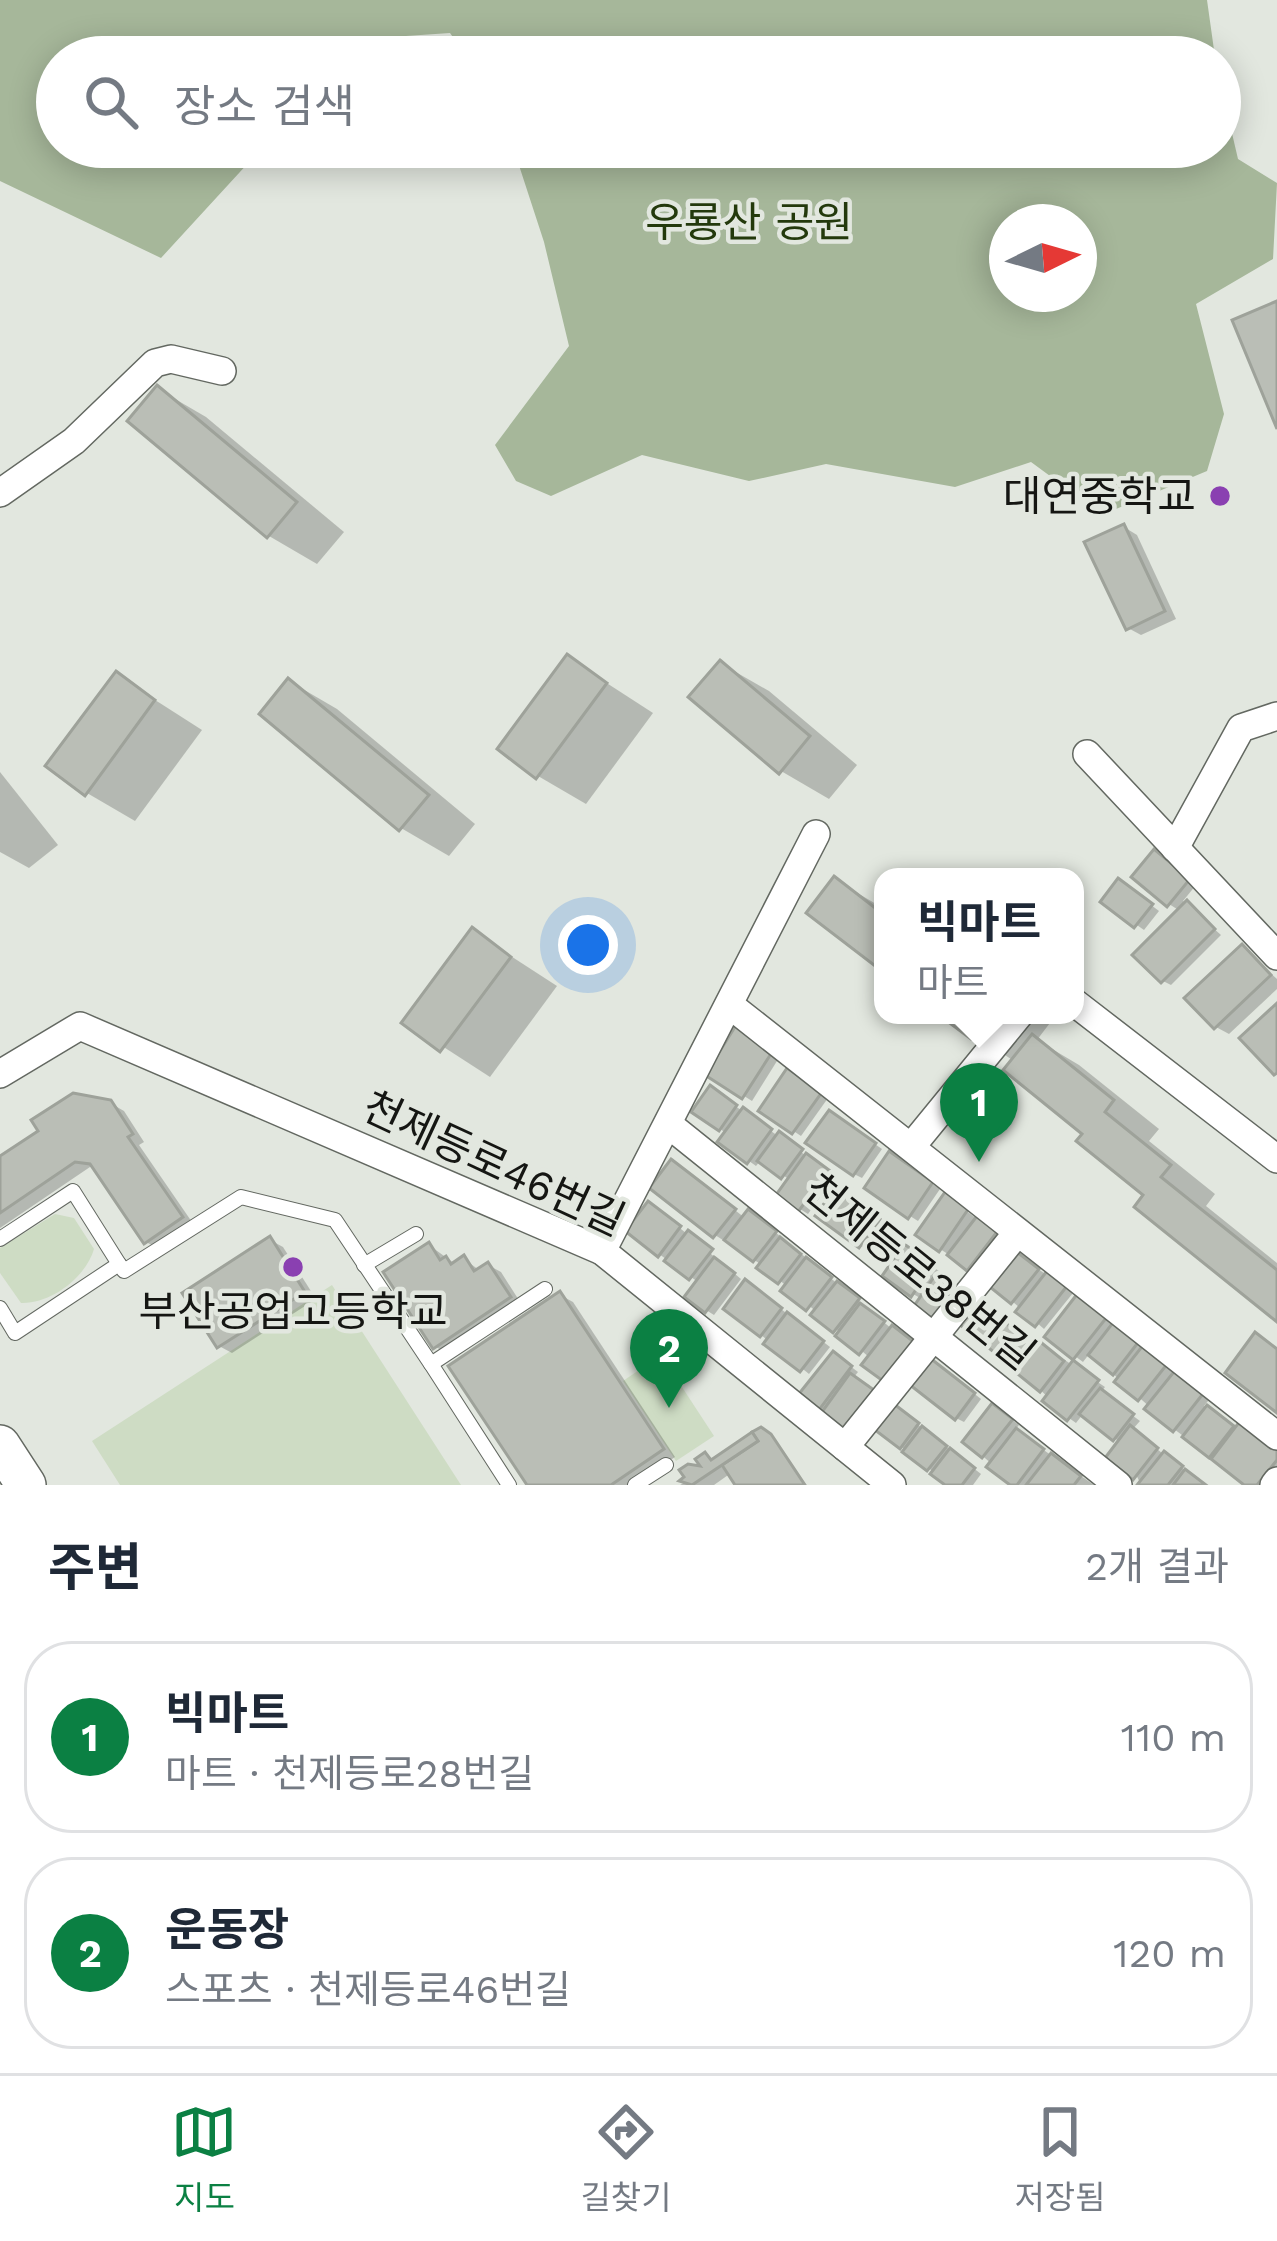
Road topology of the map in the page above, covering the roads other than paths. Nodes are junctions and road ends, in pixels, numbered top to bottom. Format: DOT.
graph roads {
  1 [pos="222,371"];
  2 [pos="0,494"];
  3 [pos="1277,716"];
  4 [pos="1087,754"];
  5 [pos="816,834"];
  6 [pos="1175,848"];
  7 [pos="1277,956"];
  8 [pos="731,1006"];
  9 [pos="1084,1010"];
  10 [pos="1012,1024"];
  11 [pos="0,1074"];
  12 [pos="668,1124"];
  13 [pos="910,1147"];
  14 [pos="1277,1159"];
  15 [pos="1017,1233"];
  16 [pos="416,1234"];
  17 [pos="0,1239"];
  18 [pos="602,1251"];
  19 [pos="119,1264"];
  20 [pos="364,1265"];
  21 [pos="545,1289"];
  22 [pos="2,1317"];
  23 [pos="934,1336"];
  24 [pos="430,1364"];
  25 [pos="1277,1436"];
  26 [pos="0,1445"];
  27 [pos="845,1447"];
  28 [pos="666,1465"];
  29 [pos="26,1485"];
  30 [pos="508,1485"];
  31 [pos="635,1485"];
  32 [pos="892,1485"];
  33 [pos="1118,1485"];
  1 -- 2 [label="street"];
  3 -- 6 [label="street"];
  4 -- 6 [label="street"];
  5 -- 8 [label="street"];
  6 -- 7 [label="street"];
  8 -- 12 [label="street"];
  8 -- 13 [label="street"];
  9 -- 14 [label="street"];
  10 -- 13 [label="street"];
  11 -- 18 [label="street, 천제등로46번길"];
  12 -- 18 [label="street"];
  12 -- 23 [label="street, 천제등로38번길"];
  13 -- 15 [label="street"];
  15 -- 23 [label="street"];
  15 -- 25 [label="street"];
  16 -- 20 [label="lane"];
  17 -- 19 [label="lane"];
  18 -- 27 [label="street, 천제등로46번길"];
  19 -- 20 [label="lane"];
  19 -- 22 [label="lane"];
  20 -- 24 [label="lane"];
  21 -- 24 [label="lane"];
  23 -- 27 [label="street"];
  23 -- 33 [label="street, 천제등로38번길"];
  24 -- 30 [label="lane"];
  26 -- 29 [label="main road"];
  27 -- 32 [label="street, 천제등로46번길"];
  28 -- 31 [label="lane"];
}
